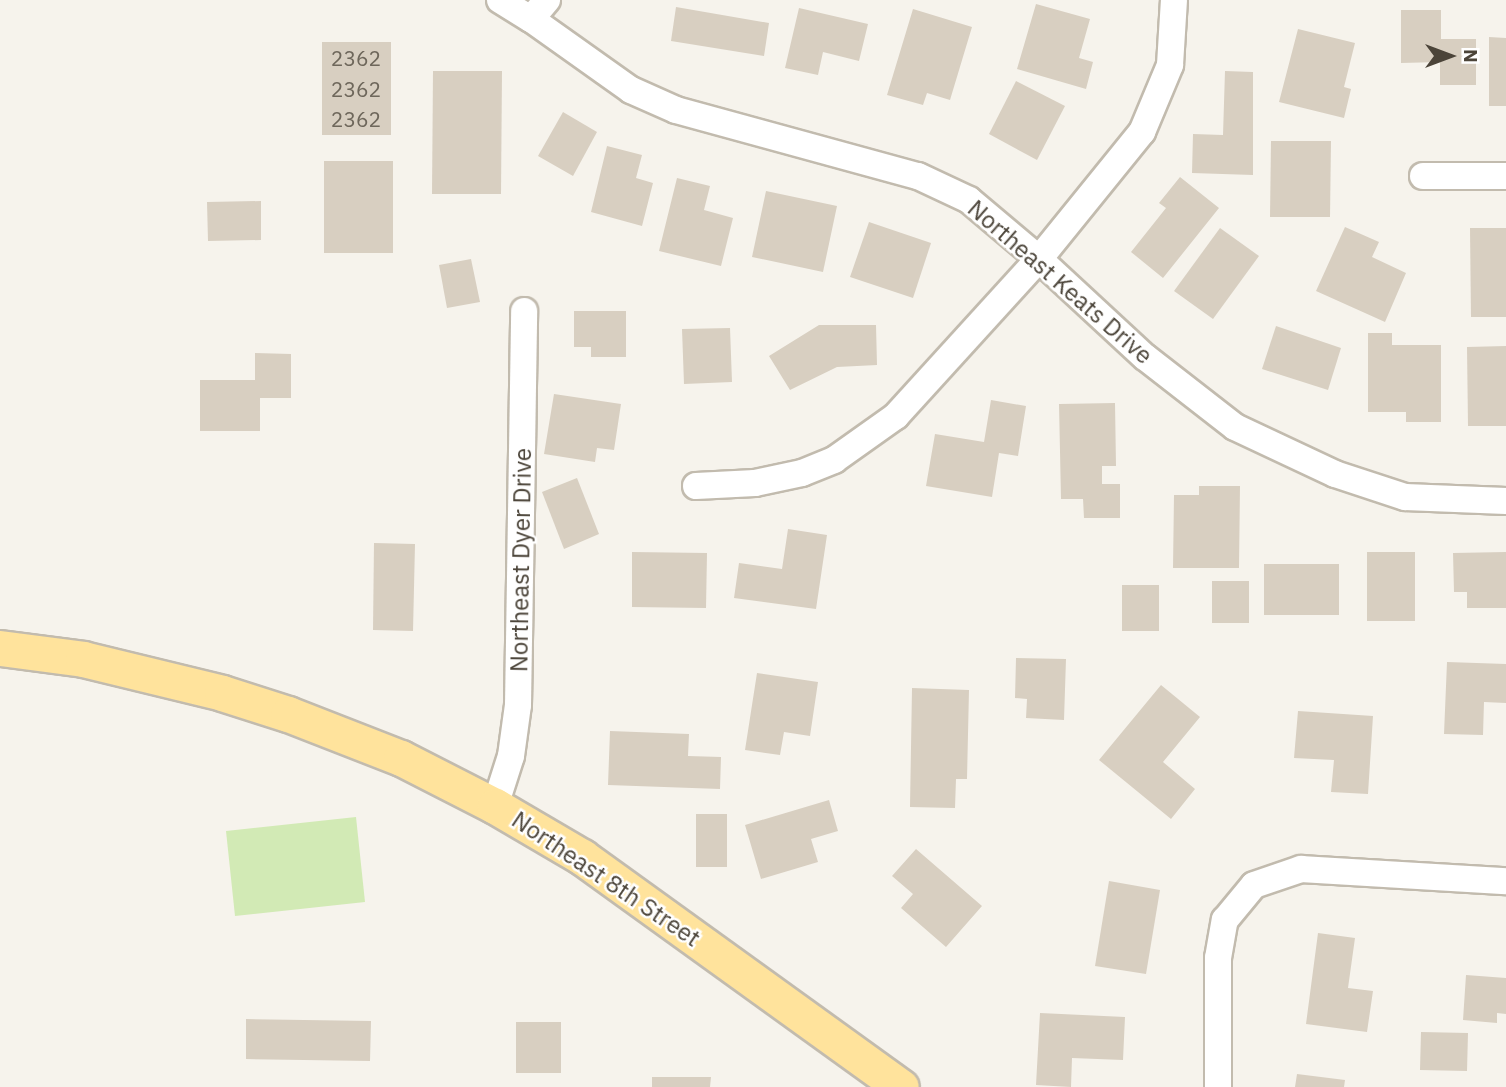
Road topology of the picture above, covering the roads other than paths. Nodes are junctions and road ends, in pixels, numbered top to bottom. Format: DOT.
graph roads {
  1 [pos="500,0"];
  2 [pos="1174,0"];
  3 [pos="539,9"];
  4 [pos="1423,176"];
  5 [pos="1506,176"];
  6 [pos="1039,259"];
  7 [pos="524,311"];
  8 [pos="696,486"];
  9 [pos="1506,501"];
  10 [pos="0,648"];
  11 [pos="495,806"];
  12 [pos="1506,881"];
  13 [pos="901,1087"];
  14 [pos="1218,1087"];
  1 -- 3 [label="street, Northeast Keats Drive"];
  2 -- 6 [label="street"];
  3 -- 6 [label="street, Northeast Keats Drive"];
  4 -- 5 [label="street"];
  6 -- 8 [label="street"];
  6 -- 9 [label="street, Northeast Keats Drive"];
  7 -- 11 [label="street, Northeast Dyer Drive"];
  10 -- 11 [label="main road, Northeast 8th Street"];
  11 -- 13 [label="main road, Northeast 8th Street"];
  12 -- 14 [label="street"];
}
